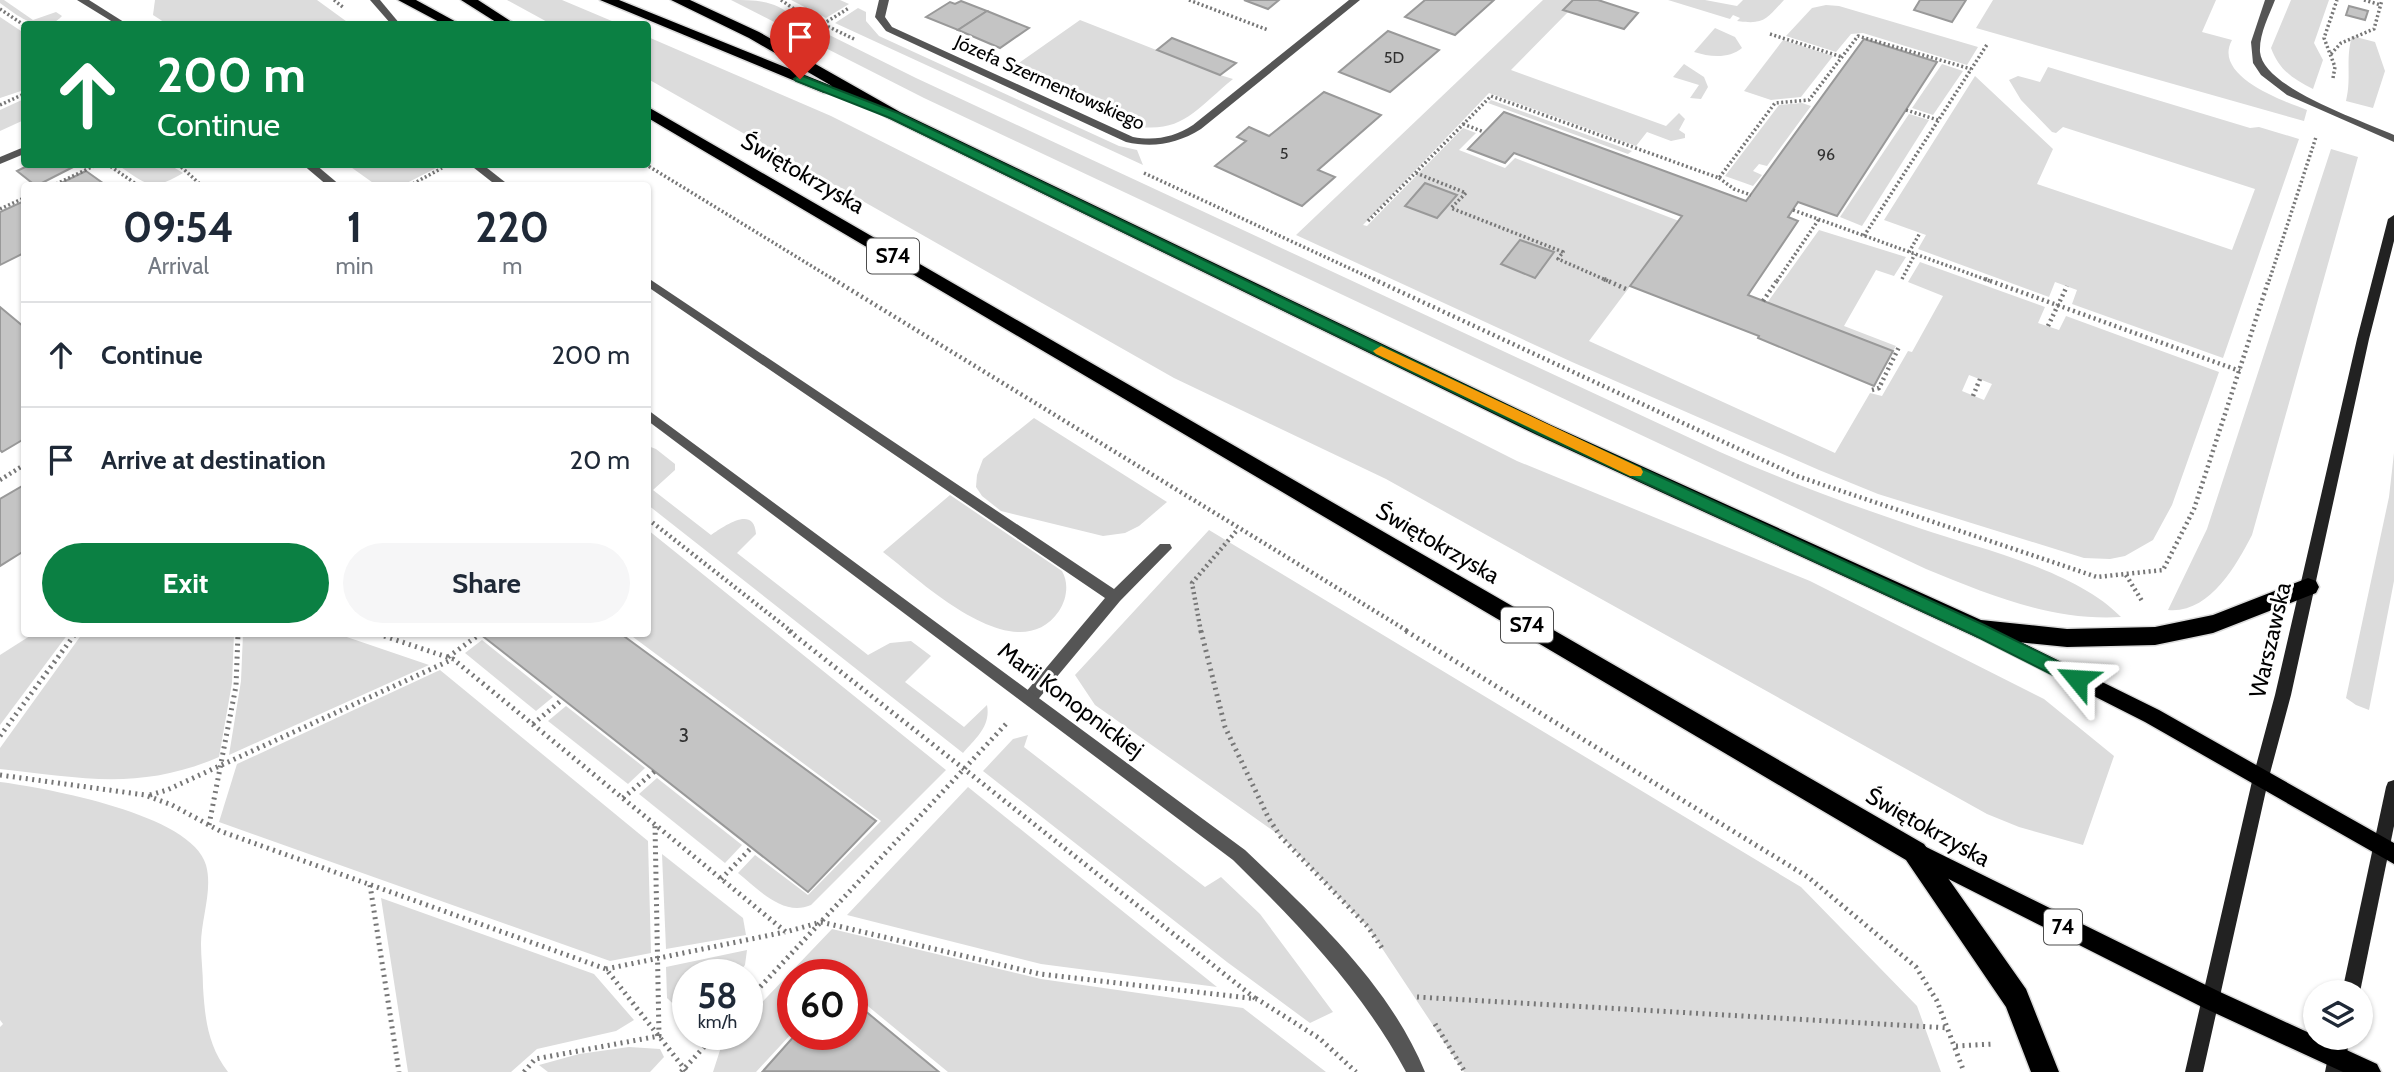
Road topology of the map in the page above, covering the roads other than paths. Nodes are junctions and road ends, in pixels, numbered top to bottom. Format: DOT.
graph roads {
  1 [pos="82,0"];
  2 [pos="375,0"];
  3 [pos="405,0"];
  4 [pos="468,0"];
  5 [pos="607,0"];
  6 [pos="678,0"];
  7 [pos="884,0"];
  8 [pos="1354,0"];
  9 [pos="2270,0"];
  10 [pos="117,21"];
  11 [pos="393,21"];
  12 [pos="447,21"];
  13 [pos="503,21"];
  14 [pos="651,114"];
  15 [pos="894,115"];
  16 [pos="2394,139"];
  17 [pos="21,151"];
  18 [pos="0,161"];
  19 [pos="312,168"];
  20 [pos="480,168"];
  21 [pos="331,182"];
  22 [pos="499,182"];
  23 [pos="2394,219"];
  24 [pos="651,284"];
  25 [pos="651,417"];
  26 [pos="1165,548"];
  27 [pos="2308,587"];
  28 [pos="1115,597"];
  29 [pos="1978,629"];
  30 [pos="1030,698"];
  31 [pos="2261,776"];
  32 [pos="2394,787"];
  33 [pos="2388,850"];
  34 [pos="1915,852"];
  35 [pos="2354,980"];
  36 [pos="2212,1000"];
  37 [pos="2338,1055"];
  38 [pos="1416,1072"];
  39 [pos="2045,1072"];
  40 [pos="2194,1072"];
  41 [pos="2370,1072"];
  1 -- 10 [label="street"];
  2 -- 11 [label="street"];
  3 -- 12 [label="highway"];
  4 -- 13 [label="highway"];
  5 -- 15 [label="highway"];
  6 -- 15 [label="highway"];
  7 -- 8 [label="street, Józefa Szermentowskiego"];
  9 -- 16 [label="street"];
  14 -- 34 [label="highway, Świętokrzyska / S74"];
  15 -- 29 [label="highway"];
  17 -- 18 [label="street"];
  19 -- 21 [label="street"];
  20 -- 22 [label="street"];
  23 -- 27 [label="main road, Warszawska"];
  24 -- 28 [label="street"];
  25 -- 30 [label="street, Marii Konopnickiej"];
  26 -- 28 [label="street"];
  27 -- 29 [label="highway"];
  27 -- 31 [label="main road, Warszawska"];
  28 -- 30 [label="street"];
  29 -- 31 [label="main road"];
  30 -- 38 [label="street, Marii Konopnickiej"];
  31 -- 33 [label="main road"];
  31 -- 36 [label="main road, Warszawska"];
  32 -- 33 [label="main road"];
  33 -- 35 [label="main road"];
  34 -- 36 [label="main road, Świętokrzyska / 74"];
  34 -- 39 [label="highway"];
  36 -- 37 [label="main road, 74"];
  36 -- 40 [label="main road, Warszawska"];
  37 -- 41 [label="main road, 74"];
}
